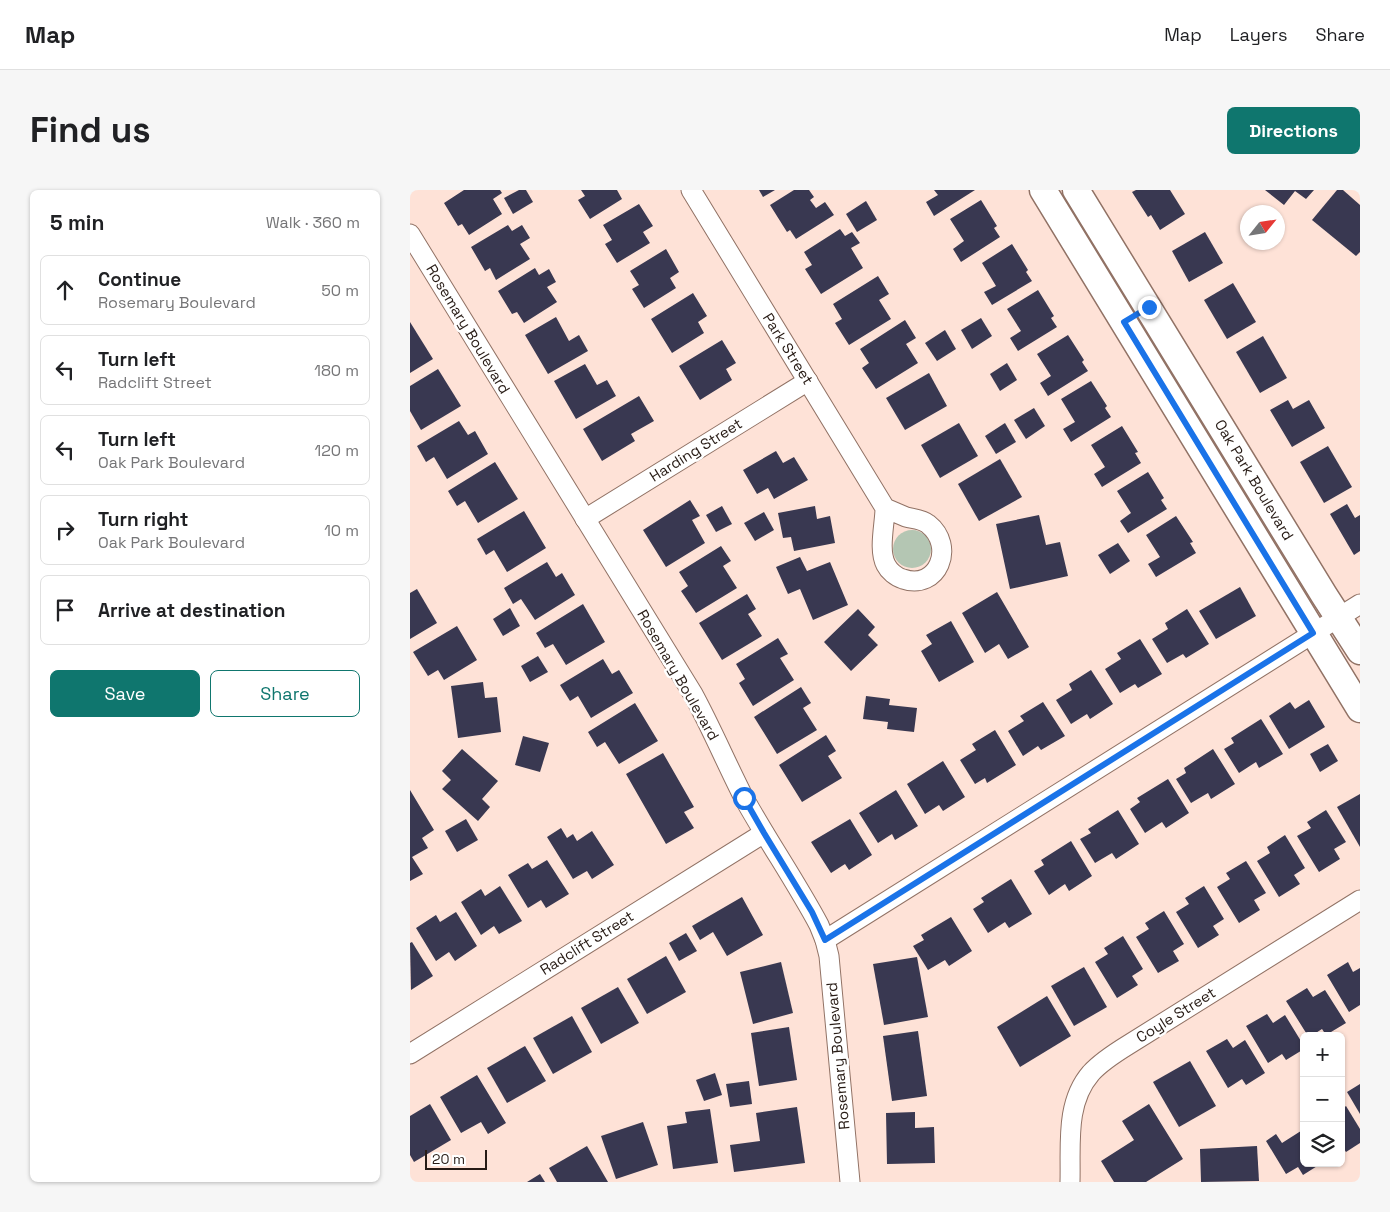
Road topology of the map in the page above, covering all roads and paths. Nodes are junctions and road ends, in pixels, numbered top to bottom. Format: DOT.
graph roads {
  1 [pos="691,190"];
  2 [pos="1043,190"];
  3 [pos="1076,190"];
  4 [pos="410,234"];
  5 [pos="1149,307"];
  6 [pos="1124,322"];
  7 [pos="808,381"];
  8 [pos="885,508"];
  9 [pos="585,519"];
  10 [pos="1334,620"];
  11 [pos="1360,652"];
  12 [pos="1360,709"];
  13 [pos="764,833"];
  14 [pos="1360,900"];
  15 [pos="825,940"];
  16 [pos="410,1054"];
  17 [pos="850,1182"];
  18 [pos="1070,1182"];
  1 -- 7 [label="street, Park Street"];
  2 -- 6 [label="street, Oak Park Boulevard"];
  3 -- 5 [label="street, Oak Park Boulevard"];
  4 -- 9 [label="street, Rosemary Boulevard"];
  5 -- 6 [label="street"];
  5 -- 10 [label="street, Oak Park Boulevard"];
  6 -- 10 [label="street, Oak Park Boulevard"];
  7 -- 8 [label="street, Park Street"];
  7 -- 9 [label="street, Harding Street"];
  9 -- 13 [label="street, Rosemary Boulevard"];
  10 -- 11 [label="street, Oak Park Boulevard"];
  10 -- 12 [label="street, Oak Park Boulevard"];
  10 -- 15 [label="street"];
  13 -- 15 [label="street, Rosemary Boulevard"];
  13 -- 16 [label="street, Radclift Street"];
  14 -- 18 [label="street, Coyle Street"];
  15 -- 17 [label="street, Rosemary Boulevard"];
}
